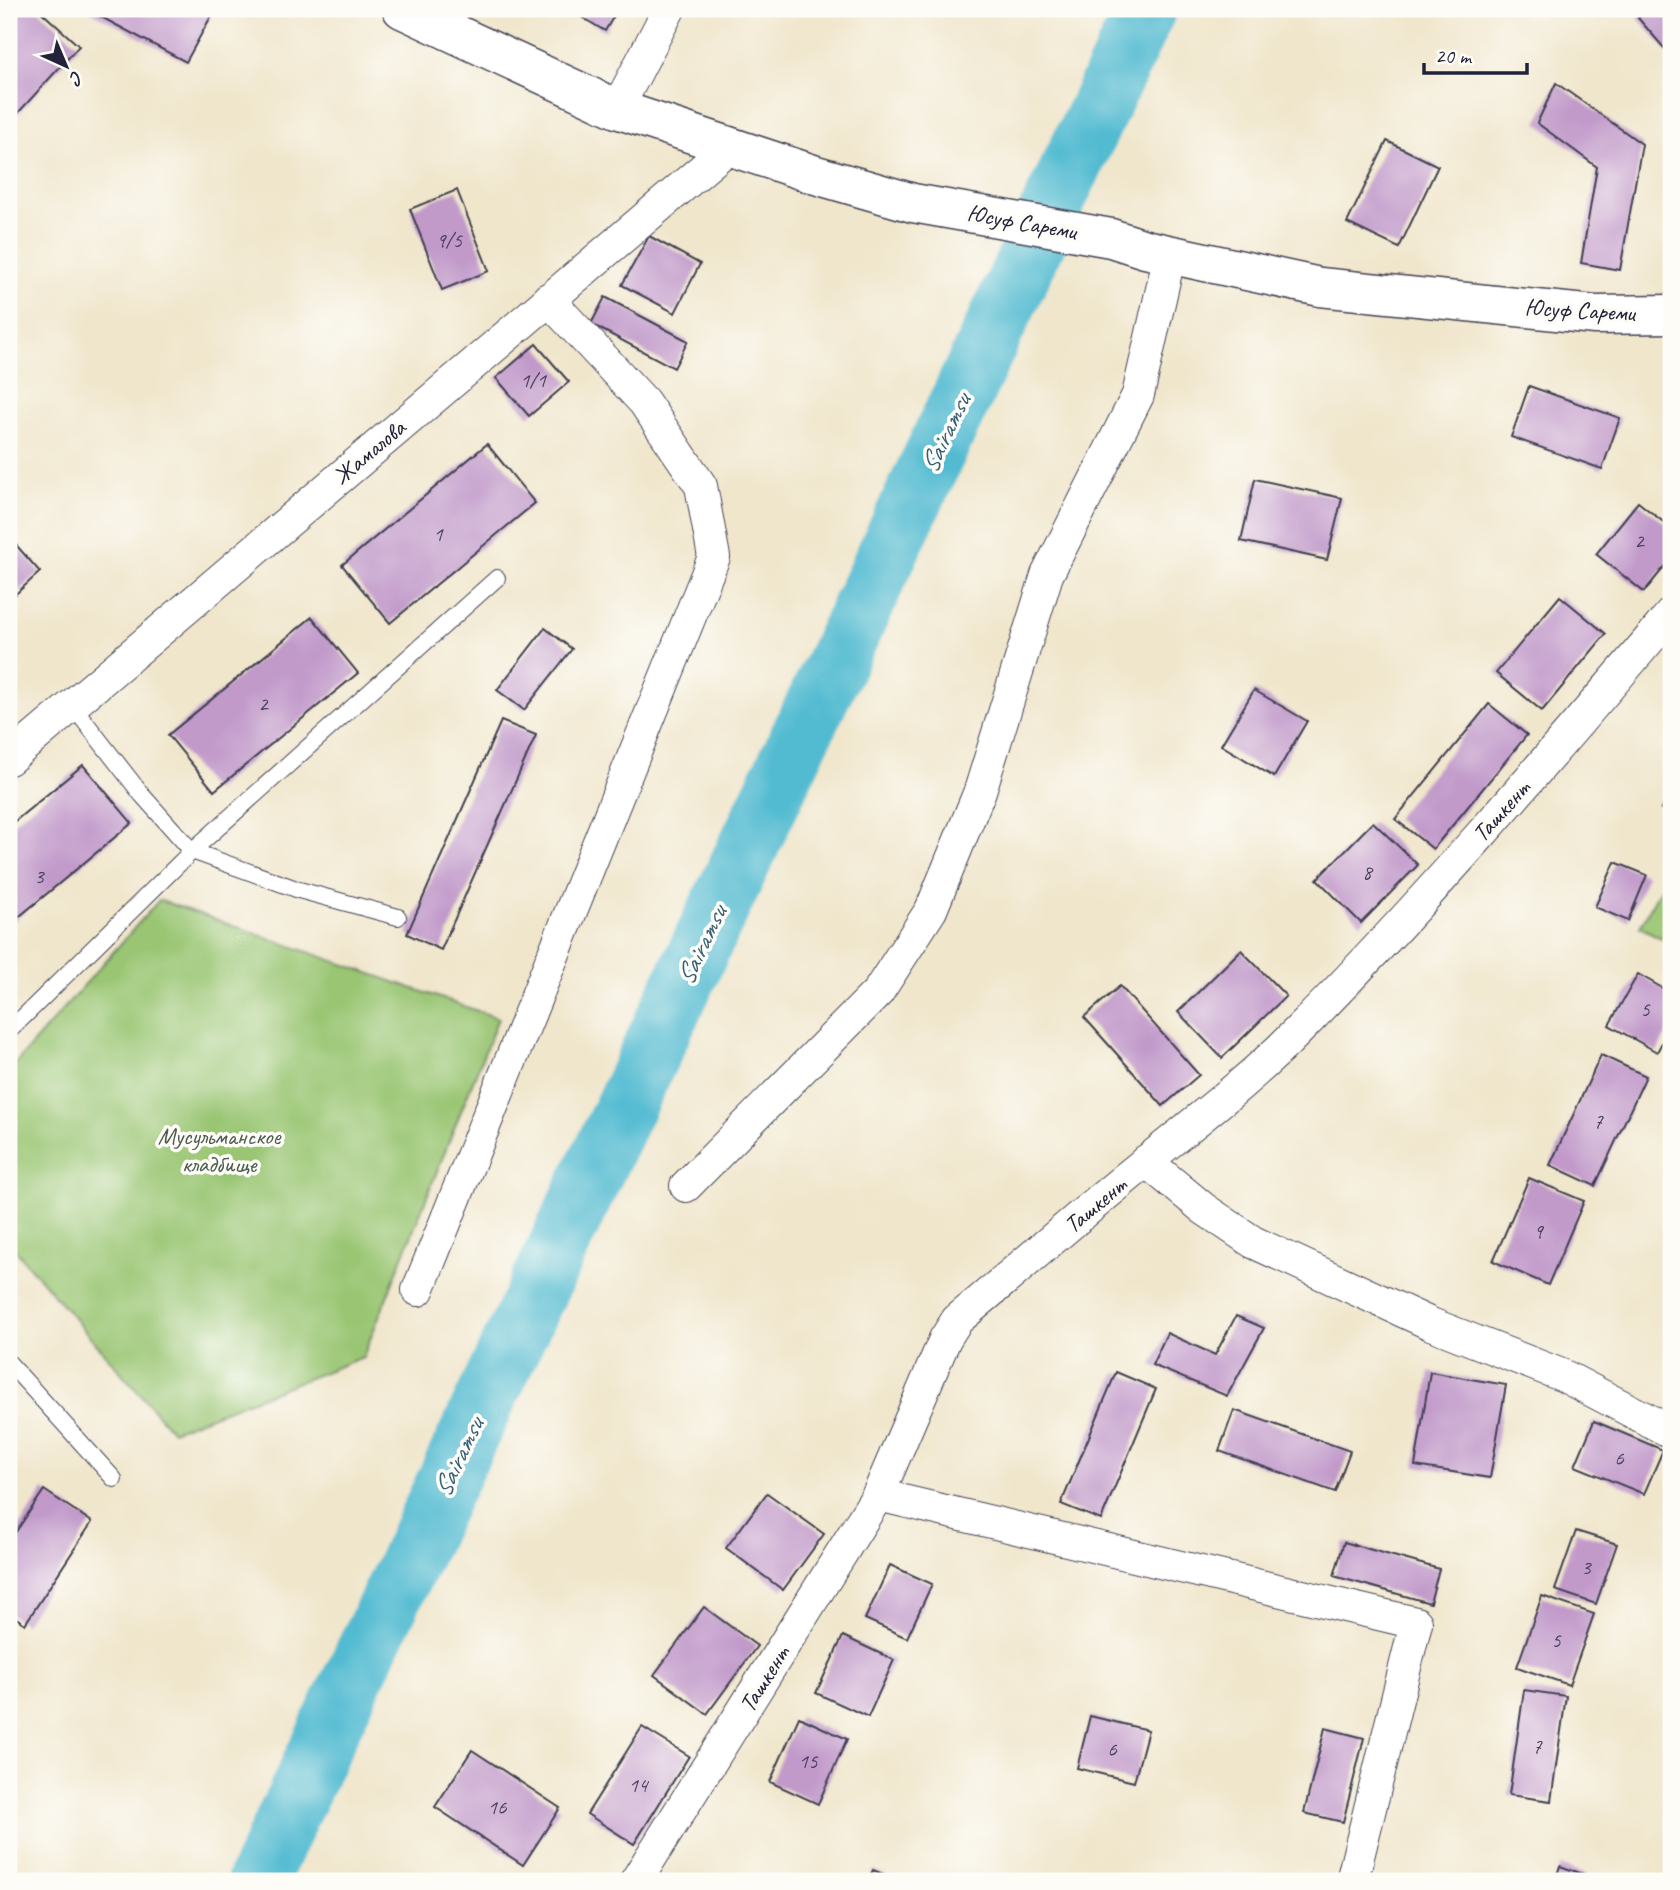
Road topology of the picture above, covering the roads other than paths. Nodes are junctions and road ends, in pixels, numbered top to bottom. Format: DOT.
graph roads {
  1 [pos="402,9"];
  2 [pos="669,9"];
  3 [pos="617,109"];
  4 [pos="730,146"];
  5 [pos="1170,254"];
  6 [pos="548,299"];
  7 [pos="1671,314"];
  8 [pos="497,578"];
  9 [pos="1671,614"];
  10 [pos="72,705"];
  11 [pos="9,759"];
  12 [pos="192,850"];
  13 [pos="398,917"];
  14 [pos="9,1031"];
  15 [pos="1146,1161"];
  16 [pos="686,1186"];
  17 [pos="418,1290"];
  18 [pos="9,1363"];
  19 [pos="1671,1432"];
  20 [pos="114,1479"];
  21 [pos="878,1495"];
  22 [pos="636,1881"];
  23 [pos="1352,1881"];
  1 -- 3 [label="main road, Юсуф Сареми"];
  2 -- 3 [label="street"];
  3 -- 4 [label="main road, Юсуф Сареми"];
  4 -- 5 [label="main road, Юсуф Сареми"];
  4 -- 6 [label="street, Жамалова"];
  5 -- 7 [label="main road, Юсуф Сареми"];
  5 -- 16 [label="street"];
  6 -- 10 [label="street, Жамалова"];
  6 -- 17 [label="street"];
  8 -- 12 [label="lane"];
  9 -- 15 [label="street, Ташкент"];
  10 -- 11 [label="street, Жамалова"];
  10 -- 12 [label="lane"];
  12 -- 13 [label="lane"];
  12 -- 14 [label="lane"];
  15 -- 19 [label="street"];
  15 -- 21 [label="street, Ташкент"];
  18 -- 20 [label="lane"];
  21 -- 22 [label="street, Ташкент"];
  21 -- 23 [label="street"];
}
